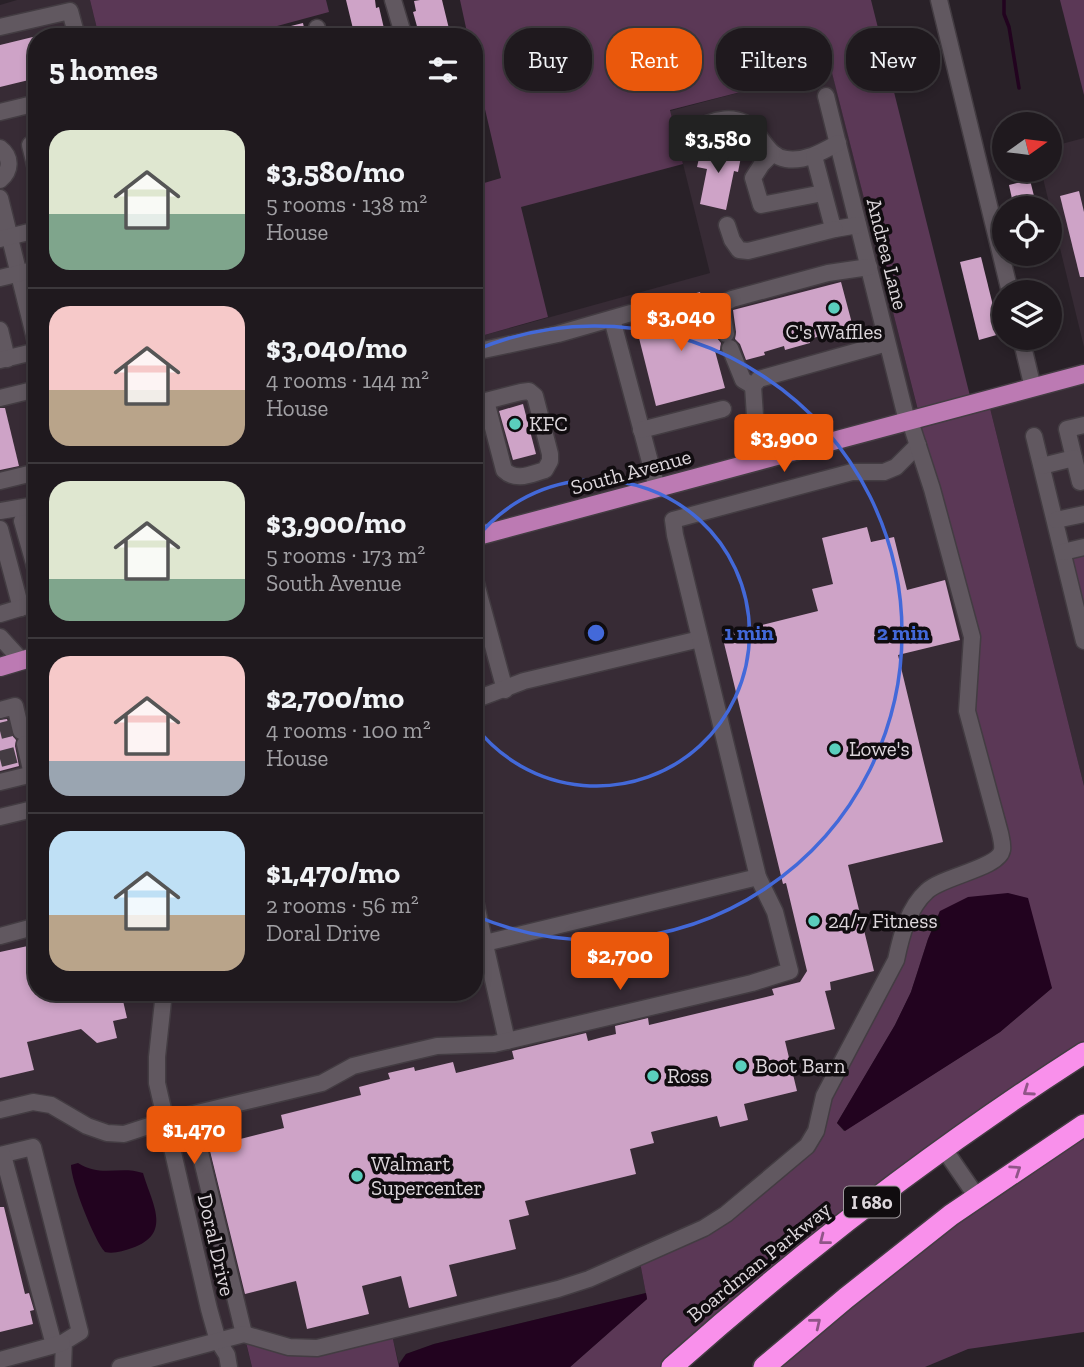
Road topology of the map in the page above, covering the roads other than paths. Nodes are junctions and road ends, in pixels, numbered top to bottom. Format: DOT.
graph roads {
  1 [pos="393,0"];
  2 [pos="939,0"];
  3 [pos="0,27"];
  4 [pos="74,28"];
  5 [pos="401,28"];
  6 [pos="826,96"];
  7 [pos="28,105"];
  8 [pos="0,112"];
  9 [pos="838,143"];
  10 [pos="688,144"];
  11 [pos="0,148"];
  12 [pos="772,154"];
  13 [pos="814,156"];
  14 [pos="0,180"];
  15 [pos="823,192"];
  16 [pos="0,198"];
  17 [pos="727,225"];
  18 [pos="858,225"];
  19 [pos="835,229"];
  20 [pos="28,232"];
  21 [pos="5,238"];
  22 [pos="869,267"];
  23 [pos="28,272"];
  24 [pos="19,274"];
  25 [pos="0,278"];
  26 [pos="1007,280"];
  27 [pos="28,312"];
  28 [pos="631,313"];
  29 [pos="612,318"];
  30 [pos="0,330"];
  31 [pos="887,343"];
  32 [pos="483,350"];
  33 [pos="1024,350"];
  34 [pos="28,352"];
  35 [pos="3,359"];
  36 [pos="1084,374"];
  37 [pos="753,386"];
  38 [pos="1033,388"];
  39 [pos="28,391"];
  40 [pos="0,398"];
  41 [pos="483,402"];
  42 [pos="723,409"];
  43 [pos="483,411"];
  44 [pos="908,421"];
  45 [pos="1084,425"];
  46 [pos="641,430"];
  47 [pos="1034,436"];
  48 [pos="918,446"];
  49 [pos="1079,457"];
  50 [pos="758,461"];
  51 [pos="1042,466"];
  52 [pos="28,474"];
  53 [pos="0,481"];
  54 [pos="657,488"];
  55 [pos="28,507"];
  56 [pos="0,511"];
  57 [pos="28,513"];
  58 [pos="1084,514"];
  59 [pos="1056,520"];
  60 [pos="0,529"];
  61 [pos="483,535"];
  62 [pos="28,542"];
  63 [pos="1084,547"];
  64 [pos="1063,552"];
  65 [pos="28,606"];
  66 [pos="21,608"];
  67 [pos="483,609"];
  68 [pos="0,614"];
  69 [pos="1083,632"];
  70 [pos="0,637"];
  71 [pos="700,639"];
  72 [pos="28,658"];
  73 [pos="28,659"];
  74 [pos="0,667"];
  75 [pos="505,690"];
  76 [pos="483,697"];
  77 [pos="0,710"];
  78 [pos="28,756"];
  79 [pos="28,775"];
  80 [pos="0,782"];
  81 [pos="28,809"];
  82 [pos="0,817"];
  83 [pos="758,877"];
  84 [pos="28,928"];
  85 [pos="483,934"];
  86 [pos="0,936"];
  87 [pos="485,943"];
  88 [pos="163,1001"];
  89 [pos="507,1041"];
  90 [pos="1084,1053"];
  91 [pos="0,1110"];
  92 [pos="191,1115"];
  93 [pos="164,1121"];
  94 [pos="1084,1125"];
  95 [pos="944,1149"];
  96 [pos="1,1155"];
  97 [pos="977,1197"];
  98 [pos="244,1334"];
  99 [pos="218,1341"];
  100 [pos="59,1343"];
  101 [pos="0,1360"];
  102 [pos="63,1367"];
  103 [pos="120,1367"];
  104 [pos="229,1367"];
  105 [pos="672,1367"];
  106 [pos="764,1367"];
  1 -- 5 [label="street"];
  2 -- 26 [label="street"];
  3 -- 4 [label="street"];
  6 -- 9 [label="street, Andrea Lane"];
  7 -- 8 [label="street"];
  9 -- 13 [label="street"];
  9 -- 18 [label="street, Andrea Lane"];
  10 -- 12 [label="street"];
  11 -- 14 [label="street"];
  12 -- 13 [label="street"];
  12 -- 15 [label="street"];
  13 -- 15 [label="street"];
  15 -- 19 [label="street"];
  16 -- 21 [label="street"];
  17 -- 19 [label="street"];
  18 -- 19 [label="street"];
  18 -- 22 [label="street, Andrea Lane"];
  20 -- 21 [label="street"];
  21 -- 24 [label="street"];
  22 -- 31 [label="street, Andrea Lane"];
  22 -- 37 [label="street"];
  23 -- 24 [label="street"];
  24 -- 25 [label="street"];
  24 -- 27 [label="street"];
  28 -- 29 [label="street"];
  29 -- 32 [label="street"];
  29 -- 46 [label="street"];
  30 -- 35 [label="street"];
  31 -- 37 [label="street"];
  31 -- 44 [label="street, Andrea Lane"];
  33 -- 38 [label="street"];
  34 -- 35 [label="street"];
  36 -- 38 [label="main road, South Avenue"];
  37 -- 50 [label="street"];
  38 -- 44 [label="main road, South Avenue"];
  39 -- 40 [label="street"];
  41 -- 43 [label="street"];
  42 -- 46 [label="street"];
  44 -- 48 [label="street, Andrea Lane"];
  44 -- 50 [label="main road, South Avenue"];
  45 -- 49 [label="street"];
  46 -- 54 [label="street"];
  47 -- 51 [label="street"];
  48 -- 71 [label="street"];
  48 -- 98 [label="street, Andrea Lane"];
  49 -- 51 [label="street"];
  50 -- 54 [label="main road, South Avenue"];
  51 -- 59 [label="street"];
  52 -- 53 [label="street"];
  54 -- 61 [label="main road, South Avenue"];
  55 -- 56 [label="street"];
  57 -- 62 [label="street"];
  58 -- 59 [label="street"];
  59 -- 64 [label="street"];
  60 -- 66 [label="street"];
  63 -- 64 [label="street"];
  64 -- 69 [label="street"];
  65 -- 66 [label="street"];
  66 -- 68 [label="street"];
  67 -- 75 [label="street"];
  70 -- 72 [label="street"];
  71 -- 75 [label="street"];
  71 -- 83 [label="street"];
  73 -- 74 [label="main road"];
  75 -- 76 [label="street"];
  77 -- 78 [label="street"];
  79 -- 80 [label="street"];
  81 -- 82 [label="street"];
  83 -- 87 [label="street"];
  83 -- 89 [label="street"];
  84 -- 86 [label="street"];
  85 -- 87 [label="street"];
  87 -- 89 [label="street"];
  88 -- 93 [label="street, Doral Drive"];
  89 -- 92 [label="street"];
  90 -- 95 [label="highway, Boardman Parkway / I 680, one-way"];
  91 -- 93 [label="street"];
  92 -- 93 [label="street"];
  92 -- 98 [label="street"];
  93 -- 99 [label="street, Doral Drive"];
  97 -- 94 [label="highway, I 680, one-way"];
  95 -- 97 [label="street"];
  95 -- 105 [label="highway, Boardman Parkway / I 680, one-way"];
  96 -- 100 [label="street"];
  96 -- 100 [label="street"];
  106 -- 97 [label="highway, I 680, one-way"];
  98 -- 99 [label="street"];
  99 -- 103 [label="street"];
  99 -- 104 [label="street, Doral Drive"];
  100 -- 101 [label="street"];
  100 -- 102 [label="street"];
}
